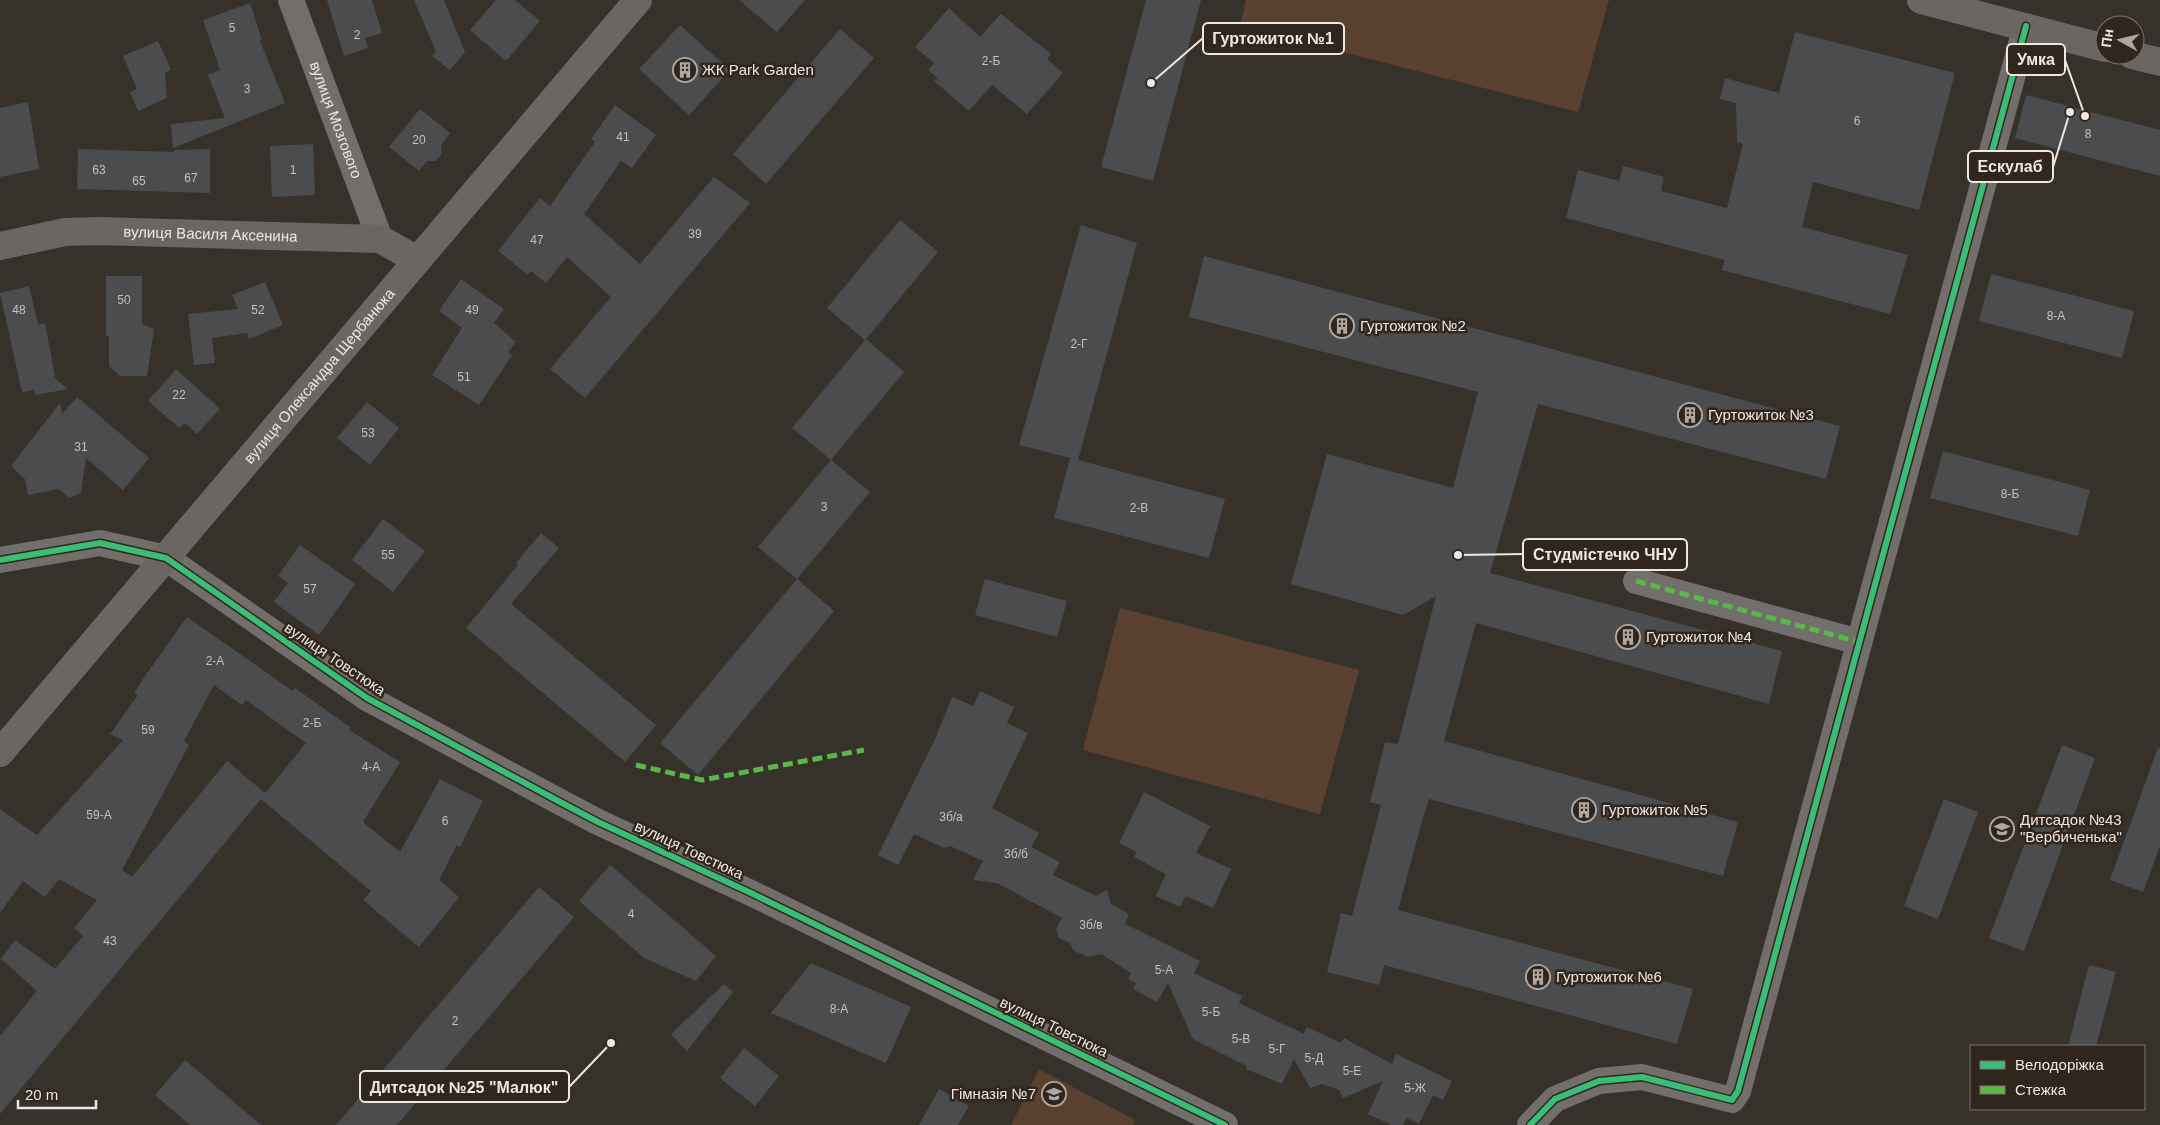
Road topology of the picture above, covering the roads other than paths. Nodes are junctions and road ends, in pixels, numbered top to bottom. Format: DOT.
graph roads {
  1 [pos="291,0"];
  2 [pos="638,0"];
  3 [pos="1921,0"];
  4 [pos="2026,26"];
  5 [pos="2095,45"];
  6 [pos="2145,58"];
  7 [pos="2160,62"];
  8 [pos="380,238"];
  9 [pos="0,246"];
  10 [pos="416,260"];
  11 [pos="166,558"];
  12 [pos="0,560"];
  13 [pos="1636,581"];
  14 [pos="1859,642"];
  15 [pos="0,753"];
  16 [pos="1225,1125"];
  17 [pos="1530,1125"];
  1 -- 8 [label="street, вулиця Мозгового"];
  2 -- 10 [label="street, вулиця Олександра Щербанюка"];
  3 -- 4 [label="street"];
  4 -- 5 [label="street"];
  4 -- 14 [label="street"];
  6 -- 7 [label="street"];
  8 -- 9 [label="street, вулиця Василя Аксенина"];
  8 -- 10 [label="street"];
  10 -- 11 [label="street, вулиця Олександра Щербанюка"];
  11 -- 12 [label="street"];
  11 -- 15 [label="street, вулиця Олександра Щербанюка"];
  11 -- 16 [label="street, вулиця Товстюка"];
  13 -- 14 [label="street"];
  14 -- 17 [label="street"];
}
